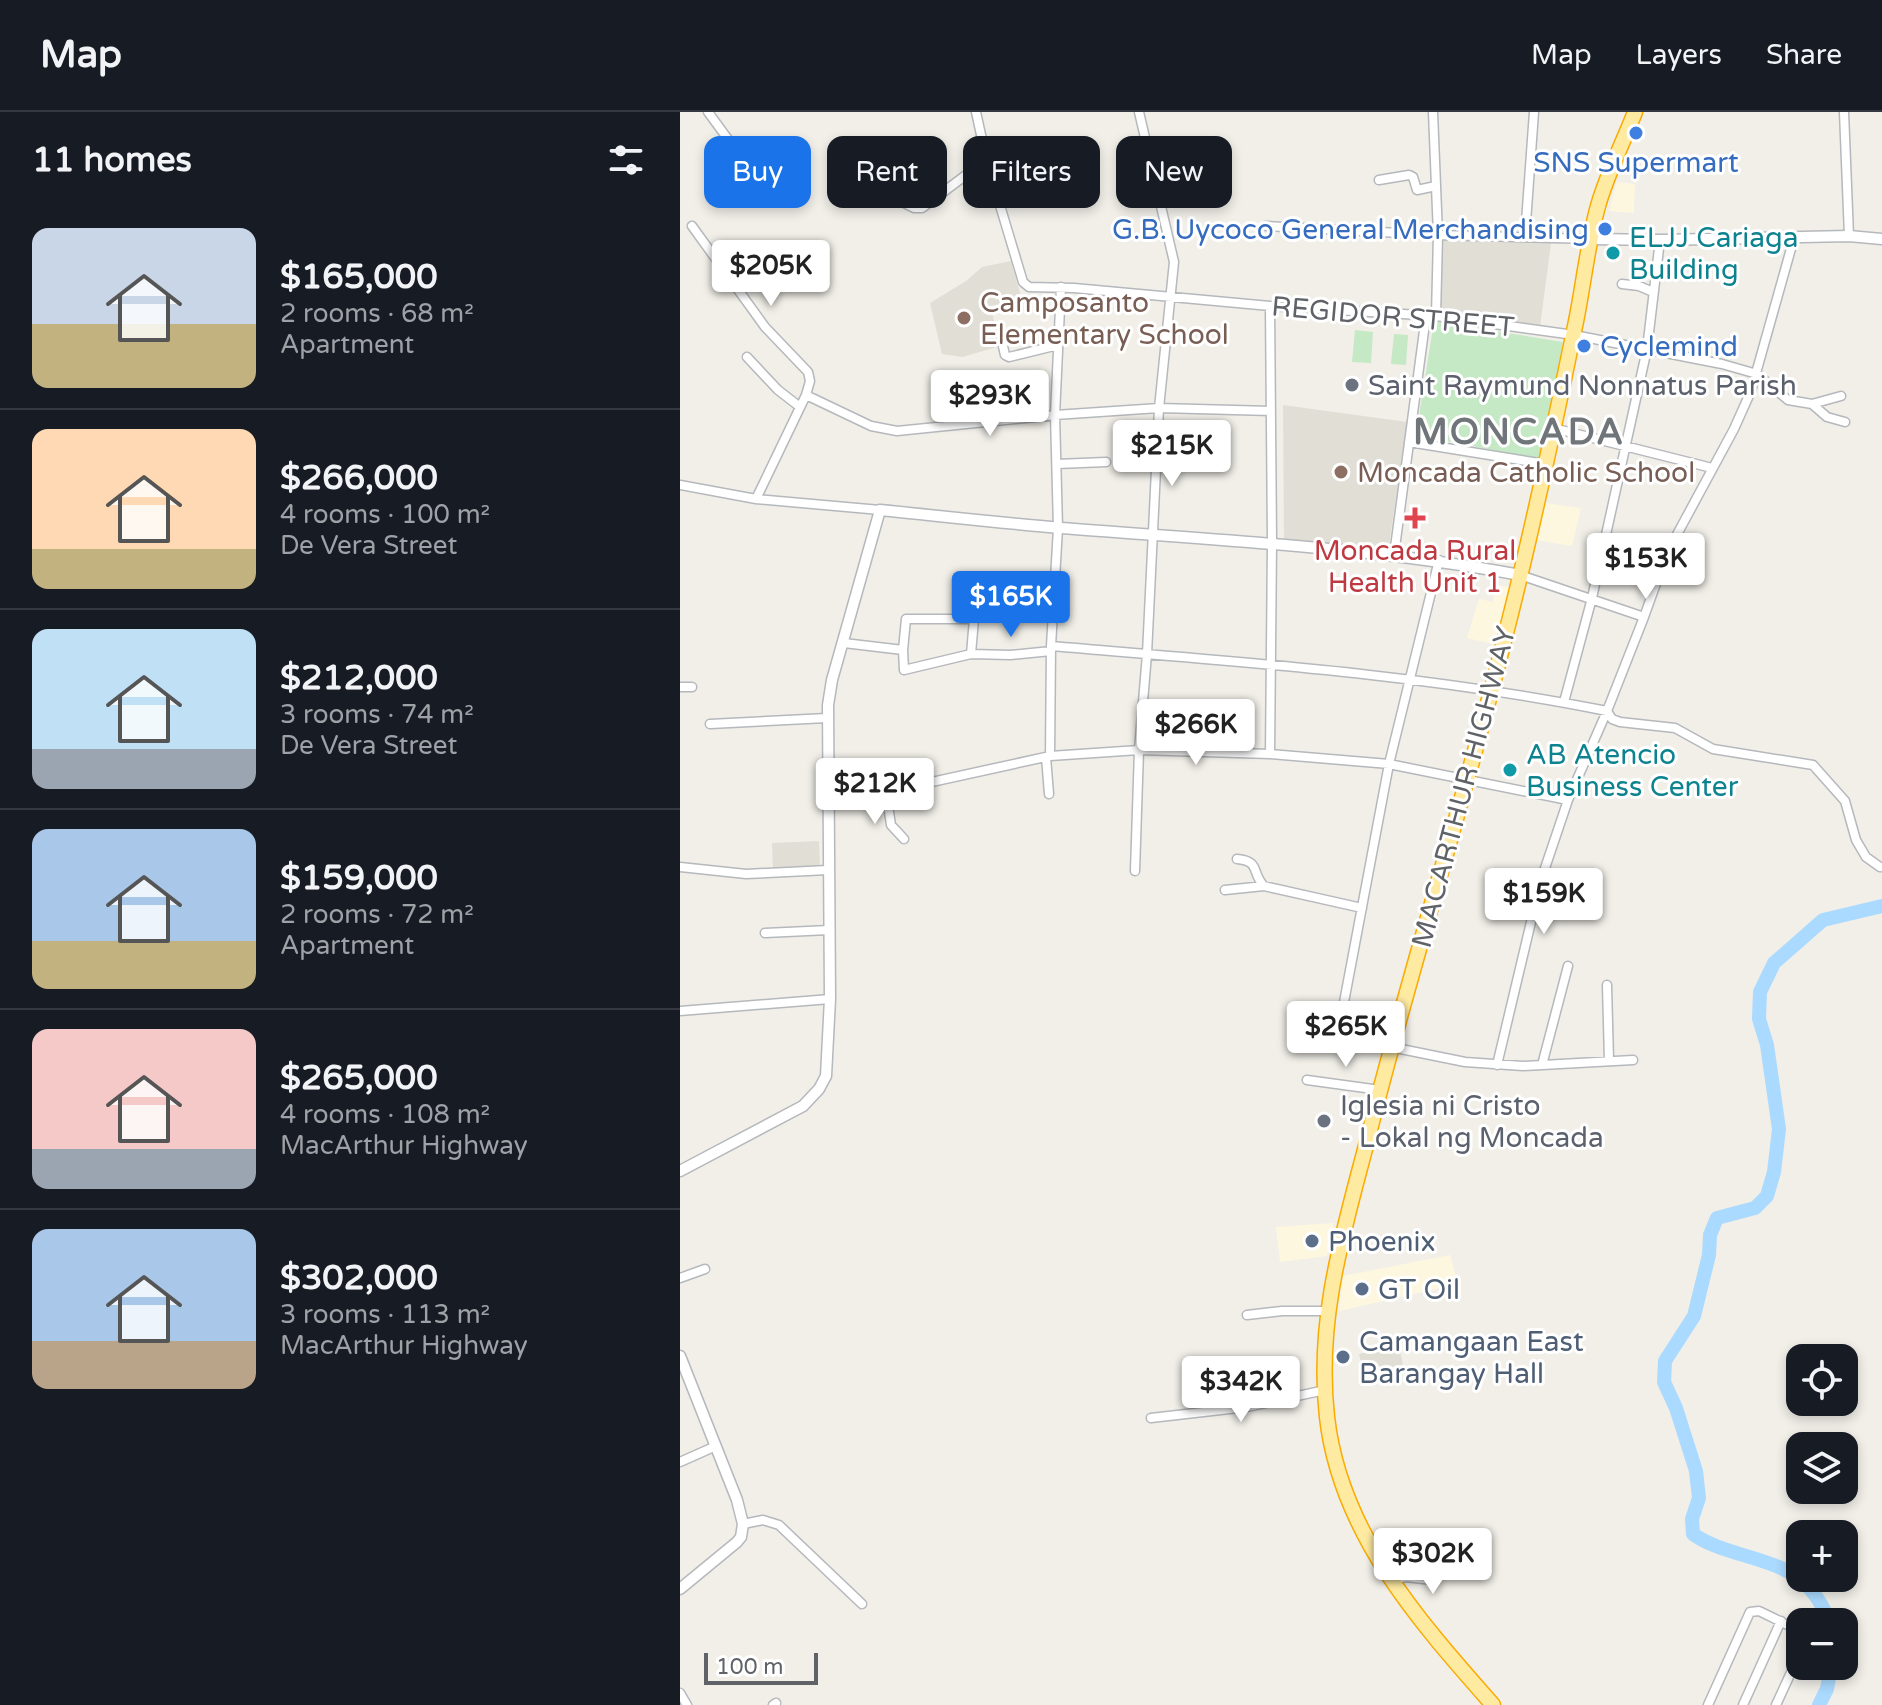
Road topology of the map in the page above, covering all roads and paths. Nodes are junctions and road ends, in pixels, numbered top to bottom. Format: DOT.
graph roads {
  1 [pos="708,112"];
  2 [pos="976,112"];
  3 [pos="1139,112"];
  4 [pos="1433,112"];
  5 [pos="1534,112"];
  6 [pos="1635,112"];
  7 [pos="1844,112"];
  8 [pos="726,136"];
  9 [pos="981,136"];
  10 [pos="1379,180"];
  11 [pos="1436,186"];
  12 [pos="1001,208"];
  13 [pos="692,226"];
  14 [pos="1266,226"];
  15 [pos="1438,235"];
  16 [pos="1525,236"];
  17 [pos="1849,236"];
  18 [pos="1794,238"];
  19 [pos="1592,239"];
  20 [pos="1882,239"];
  21 [pos="1660,240"];
  22 [pos="1622,284"];
  23 [pos="1061,287"];
  24 [pos="1653,292"];
  25 [pos="1171,297"];
  26 [pos="1270,306"];
  27 [pos="1431,316"];
  28 [pos="1574,335"];
  29 [pos="1002,342"];
  30 [pos="1058,345"];
  31 [pos="1647,349"];
  32 [pos="747,357"];
  33 [pos="1757,374"];
  34 [pos="806,395"];
  35 [pos="1841,396"];
  36 [pos="1812,404"];
  37 [pos="800,407"];
  38 [pos="1159,408"];
  39 [pos="1271,411"];
  40 [pos="1055,415"];
  41 [pos="1845,422"];
  42 [pos="1553,428"];
  43 [pos="1409,442"];
  44 [pos="1627,447"];
  45 [pos="1106,462"];
  46 [pos="1057,464"];
  47 [pos="1545,464"];
  48 [pos="1712,468"];
  49 [pos="680,485"];
  50 [pos="756,499"];
  51 [pos="880,510"];
  52 [pos="1058,528"];
  53 [pos="1154,534"];
  54 [pos="1272,542"];
  55 [pos="1394,555"];
  56 [pos="1439,560"];
  57 [pos="1520,575"];
  58 [pos="1592,598"];
  59 [pos="1644,617"];
  60 [pos="844,643"];
  61 [pos="1051,649"];
  62 [pos="903,650"];
  63 [pos="971,654"];
  64 [pos="1147,654"];
  65 [pos="1271,663"];
  66 [pos="1409,677"];
  67 [pos="680,687"];
  68 [pos="692,687"];
  69 [pos="1491,690"];
  70 [pos="1564,702"];
  71 [pos="1607,711"];
  72 [pos="827,718"];
  73 [pos="710,724"];
  74 [pos="1139,750"];
  75 [pos="1270,754"];
  76 [pos="1048,757"];
  77 [pos="1389,764"];
  78 [pos="1467,778"];
  79 [pos="886,792"];
  80 [pos="1049,794"];
  81 [pos="1568,800"];
  82 [pos="827,805"];
  83 [pos="904,839"];
  84 [pos="1237,859"];
  85 [pos="680,867"];
  86 [pos="1880,867"];
  87 [pos="828,870"];
  88 [pos="1135,871"];
  89 [pos="1264,886"];
  90 [pos="1225,890"];
  91 [pos="1362,908"];
  92 [pos="829,930"];
  93 [pos="765,933"];
  94 [pos="1568,966"];
  95 [pos="1607,985"];
  96 [pos="830,999"];
  97 [pos="680,1011"];
  98 [pos="1338,1034"];
  99 [pos="1391,1047"];
  100 [pos="1633,1060"];
  101 [pos="1609,1061"];
  102 [pos="1497,1065"];
  103 [pos="1542,1065"];
  104 [pos="1307,1080"];
  105 [pos="1380,1090"];
  106 [pos="680,1171"];
  107 [pos="705,1269"];
  108 [pos="680,1278"];
  109 [pos="1327,1311"];
  110 [pos="1247,1315"];
  111 [pos="680,1356"];
  112 [pos="1325,1390"];
  113 [pos="1151,1418"];
  114 [pos="716,1446"];
  115 [pos="680,1462"];
  116 [pos="743,1524"];
  117 [pos="1458,1565"];
  118 [pos="1392,1580"];
  119 [pos="680,1589"];
  120 [pos="862,1604"];
  121 [pos="1781,1621"];
  122 [pos="1786,1624"];
  123 [pos="1788,1680"];
  124 [pos="680,1693"];
  125 [pos="687,1705"];
  126 [pos="1493,1705"];
  127 [pos="1708,1705"];
  128 [pos="1743,1705"];
  129 [pos="1776,1705"];
  1 -- 8 [label="street"];
  2 -- 9 [label="street"];
  3 -- 25 [label="street"];
  4 -- 11 [label="street"];
  5 -- 16 [label="street"];
  6 -- 19 [label="highway, MACARTHUR HIGHWAY"];
  7 -- 17 [label="street"];
  10 -- 11 [label="street"];
  11 -- 15 [label="street"];
  12 -- 23 [label="street, REGIDOR STREET"];
  13 -- 34 [label="street"];
  14 -- 15 [label="street"];
  15 -- 16 [label="street"];
  15 -- 27 [label="street"];
  16 -- 19 [label="street"];
  17 -- 18 [label="street"];
  17 -- 20 [label="street"];
  18 -- 21 [label="street"];
  18 -- 33 [label="street"];
  19 -- 21 [label="street"];
  19 -- 28 [label="highway, MACARTHUR HIGHWAY"];
  21 -- 24 [label="street"];
  22 -- 24 [label="street"];
  23 -- 25 [label="street, REGIDOR STREET"];
  23 -- 30 [label="street"];
  24 -- 31 [label="street"];
  25 -- 26 [label="street, REGIDOR STREET"];
  25 -- 38 [label="street"];
  26 -- 27 [label="street, REGIDOR STREET"];
  26 -- 39 [label="street"];
  27 -- 28 [label="street, REGIDOR STREET"];
  27 -- 43 [label="street"];
  28 -- 31 [label="street, REGIDOR STREET"];
  28 -- 42 [label="highway, MACARTHUR HIGHWAY"];
  29 -- 30 [label="street"];
  30 -- 40 [label="street"];
  31 -- 33 [label="street, REGIDOR STREET"];
  31 -- 44 [label="street"];
  32 -- 37 [label="street"];
  33 -- 36 [label="street"];
  33 -- 48 [label="street"];
  34 -- 37 [label="street"];
  34 -- 40 [label="street"];
  35 -- 36 [label="street"];
  36 -- 41 [label="street"];
  37 -- 50 [label="street"];
  38 -- 39 [label="street"];
  38 -- 40 [label="street"];
  38 -- 53 [label="street"];
  39 -- 54 [label="street"];
  40 -- 46 [label="street"];
  42 -- 44 [label="street"];
  42 -- 47 [label="highway, MACARTHUR HIGHWAY"];
  43 -- 47 [label="street"];
  43 -- 55 [label="street"];
  44 -- 48 [label="street"];
  44 -- 58 [label="street"];
  45 -- 46 [label="street"];
  46 -- 52 [label="street"];
  47 -- 57 [label="highway, MACARTHUR HIGHWAY"];
  48 -- 59 [label="street"];
  49 -- 50 [label="street"];
  50 -- 51 [label="street"];
  51 -- 52 [label="street"];
  51 -- 60 [label="street"];
  52 -- 53 [label="street"];
  52 -- 61 [label="street"];
  53 -- 54 [label="street"];
  53 -- 64 [label="street"];
  54 -- 55 [label="street"];
  54 -- 65 [label="street"];
  55 -- 56 [label="street"];
  56 -- 57 [label="street"];
  56 -- 66 [label="street"];
  57 -- 58 [label="street"];
  57 -- 69 [label="highway, MACARTHUR HIGHWAY"];
  58 -- 59 [label="street"];
  58 -- 70 [label="street"];
  59 -- 71 [label="street"];
  60 -- 62 [label="street"];
  60 -- 72 [label="street"];
  61 -- 63 [label="street"];
  61 -- 64 [label="street"];
  61 -- 76 [label="street"];
  62 -- 63 [label="street"];
  62 -- 63 [label="street"];
  64 -- 65 [label="street"];
  64 -- 74 [label="street"];
  65 -- 66 [label="street"];
  65 -- 75 [label="street"];
  66 -- 69 [label="street"];
  66 -- 77 [label="street"];
  67 -- 68 [label="street"];
  69 -- 70 [label="street"];
  69 -- 78 [label="highway, MACARTHUR HIGHWAY"];
  70 -- 71 [label="street"];
  71 -- 81 [label="street"];
  71 -- 86 [label="street"];
  72 -- 73 [label="street"];
  72 -- 82 [label="street"];
  74 -- 75 [label="street"];
  74 -- 76 [label="street"];
  74 -- 88 [label="street"];
  75 -- 77 [label="street"];
  76 -- 79 [label="street"];
  76 -- 80 [label="street"];
  77 -- 78 [label="street"];
  77 -- 91 [label="street"];
  78 -- 81 [label="street"];
  78 -- 99 [label="highway, MACARTHUR HIGHWAY"];
  79 -- 82 [label="street"];
  79 -- 83 [label="street"];
  81 -- 102 [label="street"];
  82 -- 87 [label="street"];
  84 -- 89 [label="street"];
  85 -- 87 [label="street"];
  87 -- 92 [label="street"];
  89 -- 90 [label="street"];
  89 -- 91 [label="street"];
  91 -- 98 [label="street"];
  92 -- 93 [label="street"];
  92 -- 96 [label="street"];
  94 -- 103 [label="street"];
  95 -- 101 [label="street"];
  96 -- 97 [label="street"];
  96 -- 106 [label="street"];
  99 -- 102 [label="street"];
  99 -- 105 [label="highway, MACARTHUR HIGHWAY"];
  100 -- 101 [label="street"];
  101 -- 103 [label="street"];
  102 -- 103 [label="street"];
  104 -- 105 [label="street"];
  105 -- 109 [label="highway, MACARTHUR HIGHWAY"];
  107 -- 108 [label="street"];
  109 -- 110 [label="street"];
  109 -- 112 [label="highway, MACARTHUR HIGHWAY"];
  111 -- 114 [label="street"];
  112 -- 113 [label="street"];
  112 -- 118 [label="highway, MACARTHUR HIGHWAY"];
  114 -- 115 [label="street"];
  114 -- 116 [label="street"];
  116 -- 119 [label="street"];
  116 -- 120 [label="street"];
  117 -- 118 [label="street"];
  118 -- 126 [label="highway, MACARTHUR HIGHWAY"];
  121 -- 122 [label="street"];
  121 -- 127 [label="street"];
  121 -- 128 [label="street"];
  123 -- 129 [label="street"];
  124 -- 125 [label="street"];
}
